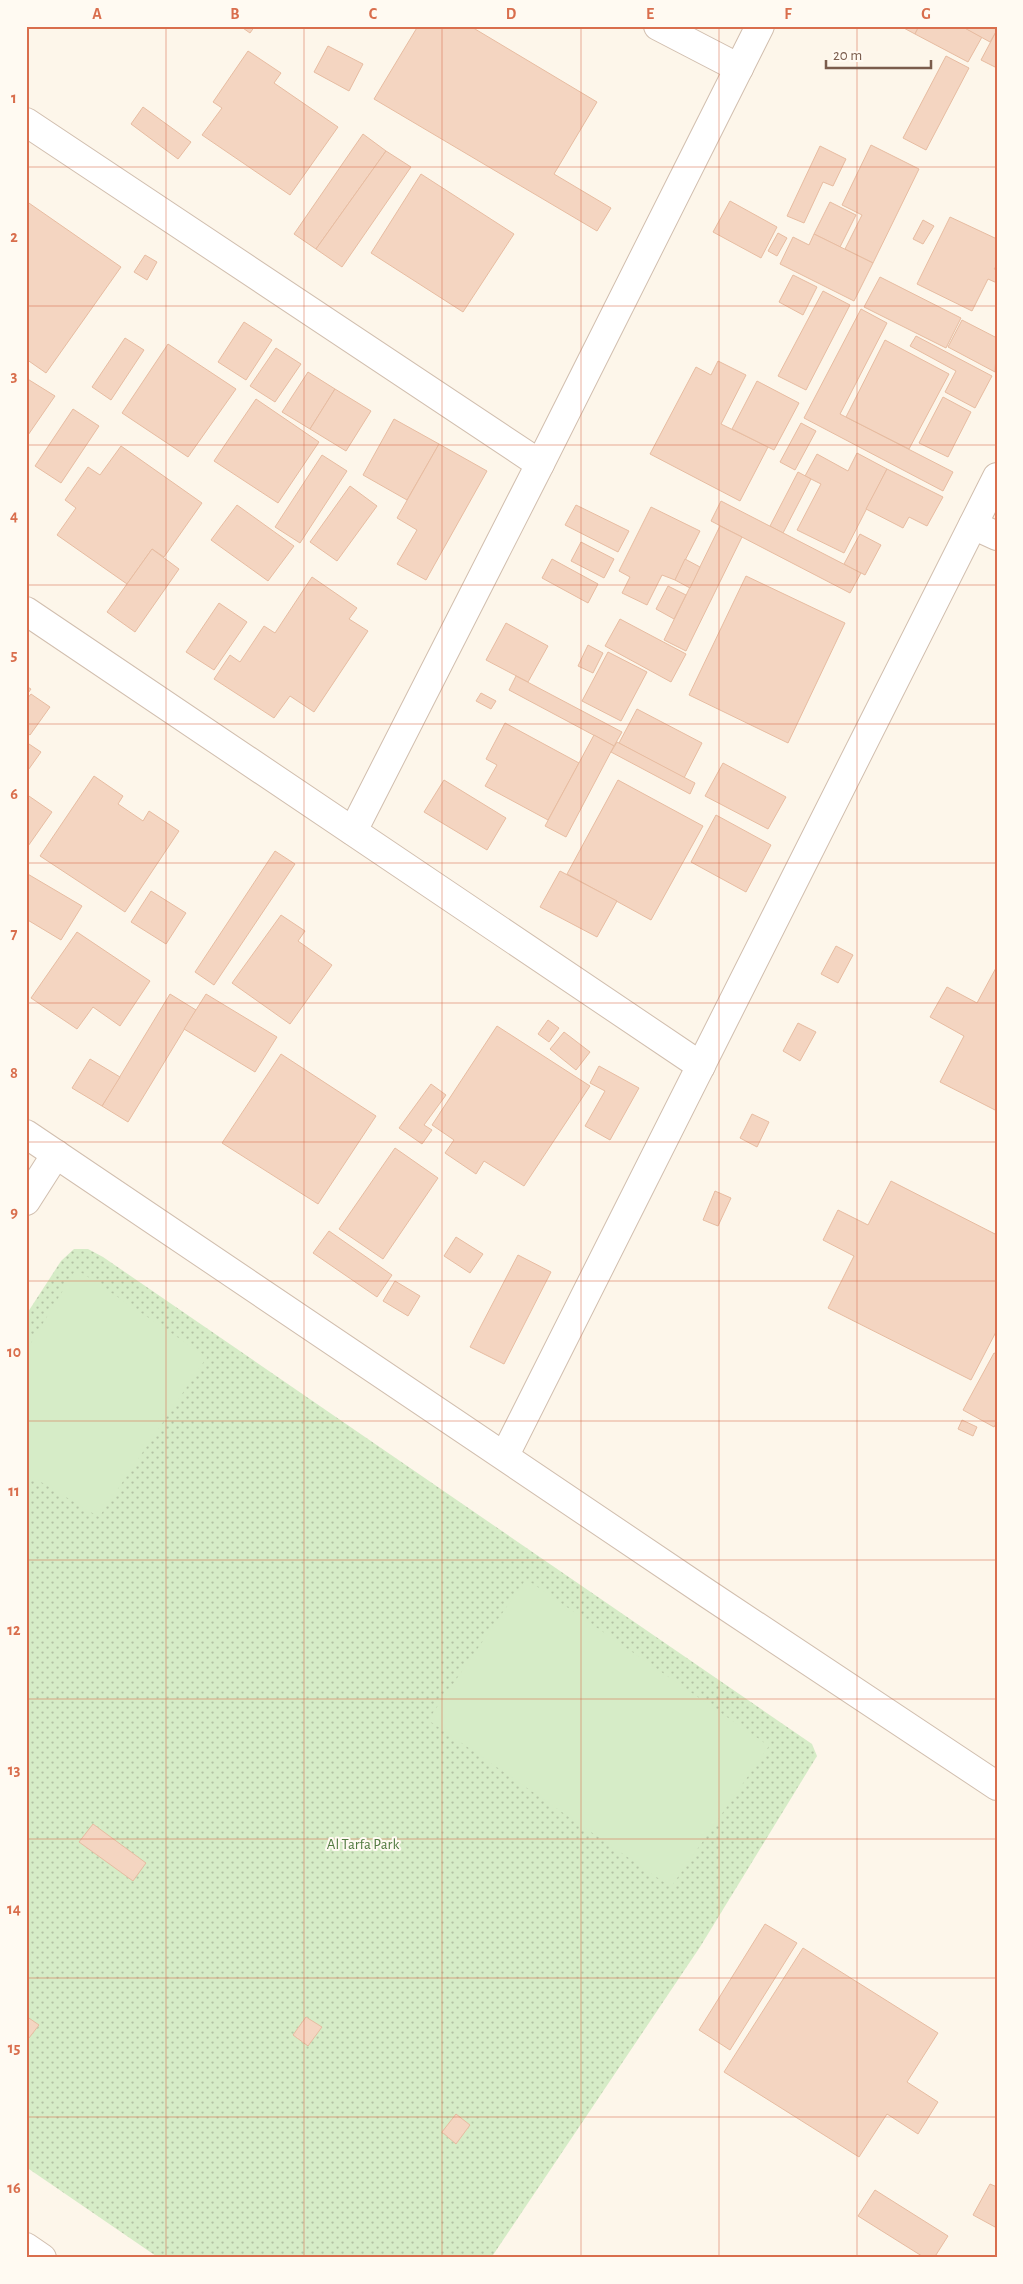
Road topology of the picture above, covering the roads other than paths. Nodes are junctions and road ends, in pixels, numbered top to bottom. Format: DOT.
graph roads {
  1 [pos="658,26"];
  2 [pos="760,26"];
  3 [pos="739,68"];
  4 [pos="26,122"];
  5 [pos="540,464"];
  6 [pos="997,478"];
  7 [pos="985,531"];
  8 [pos="26,610"];
  9 [pos="353,831"];
  10 [pos="701,1066"];
  11 [pos="26,1134"];
  12 [pos="56,1154"];
  13 [pos="26,1201"];
  14 [pos="505,1455"];
  15 [pos="997,1786"];
  16 [pos="26,2247"];
  17 [pos="42,2258"];
  1 -- 3 [label="street"];
  2 -- 3 [label="street"];
  3 -- 5 [label="street"];
  4 -- 5 [label="street"];
  5 -- 9 [label="street"];
  6 -- 7 [label="street"];
  7 -- 10 [label="street"];
  8 -- 9 [label="street"];
  9 -- 10 [label="street"];
  10 -- 14 [label="street"];
  11 -- 12 [label="street"];
  12 -- 13 [label="street"];
  12 -- 14 [label="street"];
  14 -- 15 [label="street"];
  16 -- 17 [label="street"];
}
